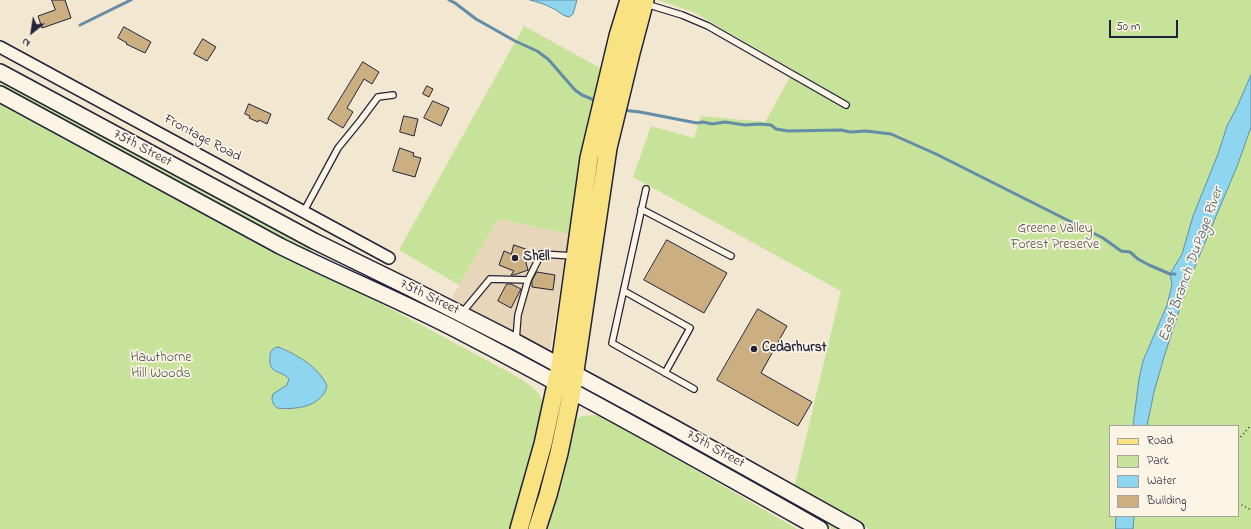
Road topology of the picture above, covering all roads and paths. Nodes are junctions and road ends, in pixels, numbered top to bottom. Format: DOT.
graph roads {
  1 [pos="640,1"];
  2 [pos="0,47"];
  3 [pos="0,72"];
  4 [pos="0,94"];
  5 [pos="393,95"];
  6 [pos="846,105"];
  7 [pos="646,189"];
  8 [pos="641,209"];
  9 [pos="304,211"];
  10 [pos="575,256"];
  11 [pos="730,256"];
  12 [pos="389,258"];
  13 [pos="528,280"];
  14 [pos="624,291"];
  15 [pos="461,314"];
  16 [pos="516,342"];
  17 [pos="560,366"];
  18 [pos="665,373"];
  19 [pos="575,374"];
  20 [pos="556,383"];
  21 [pos="694,389"];
  22 [pos="572,391"];
  23 [pos="1251,425"];
  24 [pos="1239,439"];
  25 [pos="1239,504"];
  26 [pos="1251,510"];
  27 [pos="519,529"];
  28 [pos="537,529"];
  29 [pos="820,529"];
  30 [pos="856,529"];
  1 -- 6 [label="lane"];
  1 -- 10 [label="main road"];
  1 -- 19 [label="main road"];
  2 -- 9 [label="street, Frontage Road"];
  3 -- 15 [label="main road, 75th Street"];
  4 -- 20 [label="main road, 75th Street"];
  5 -- 9 [label="lane"];
  7 -- 8 [label="lane"];
  8 -- 11 [label="lane"];
  8 -- 14 [label="lane"];
  9 -- 12 [label="street, Frontage Road"];
  10 -- 13 [label="lane"];
  10 -- 17 [label="main road"];
  13 -- 15 [label="lane"];
  13 -- 16 [label="lane"];
  14 -- 18 [label="lane"];
  14 -- 18 [label="lane"];
  15 -- 16 [label="main road, 75th Street"];
  16 -- 17 [label="main road, 75th Street"];
  17 -- 19 [label="main road, 75th Street"];
  17 -- 20 [label="main road"];
  18 -- 21 [label="lane"];
  19 -- 22 [label="main road"];
  19 -- 30 [label="main road, 75th Street"];
  20 -- 22 [label="main road, 75th Street"];
  20 -- 27 [label="main road"];
  22 -- 28 [label="main road"];
  22 -- 29 [label="main road, 75th Street"];
  23 -- 24 [label="path"];
  25 -- 26 [label="path"];
}
